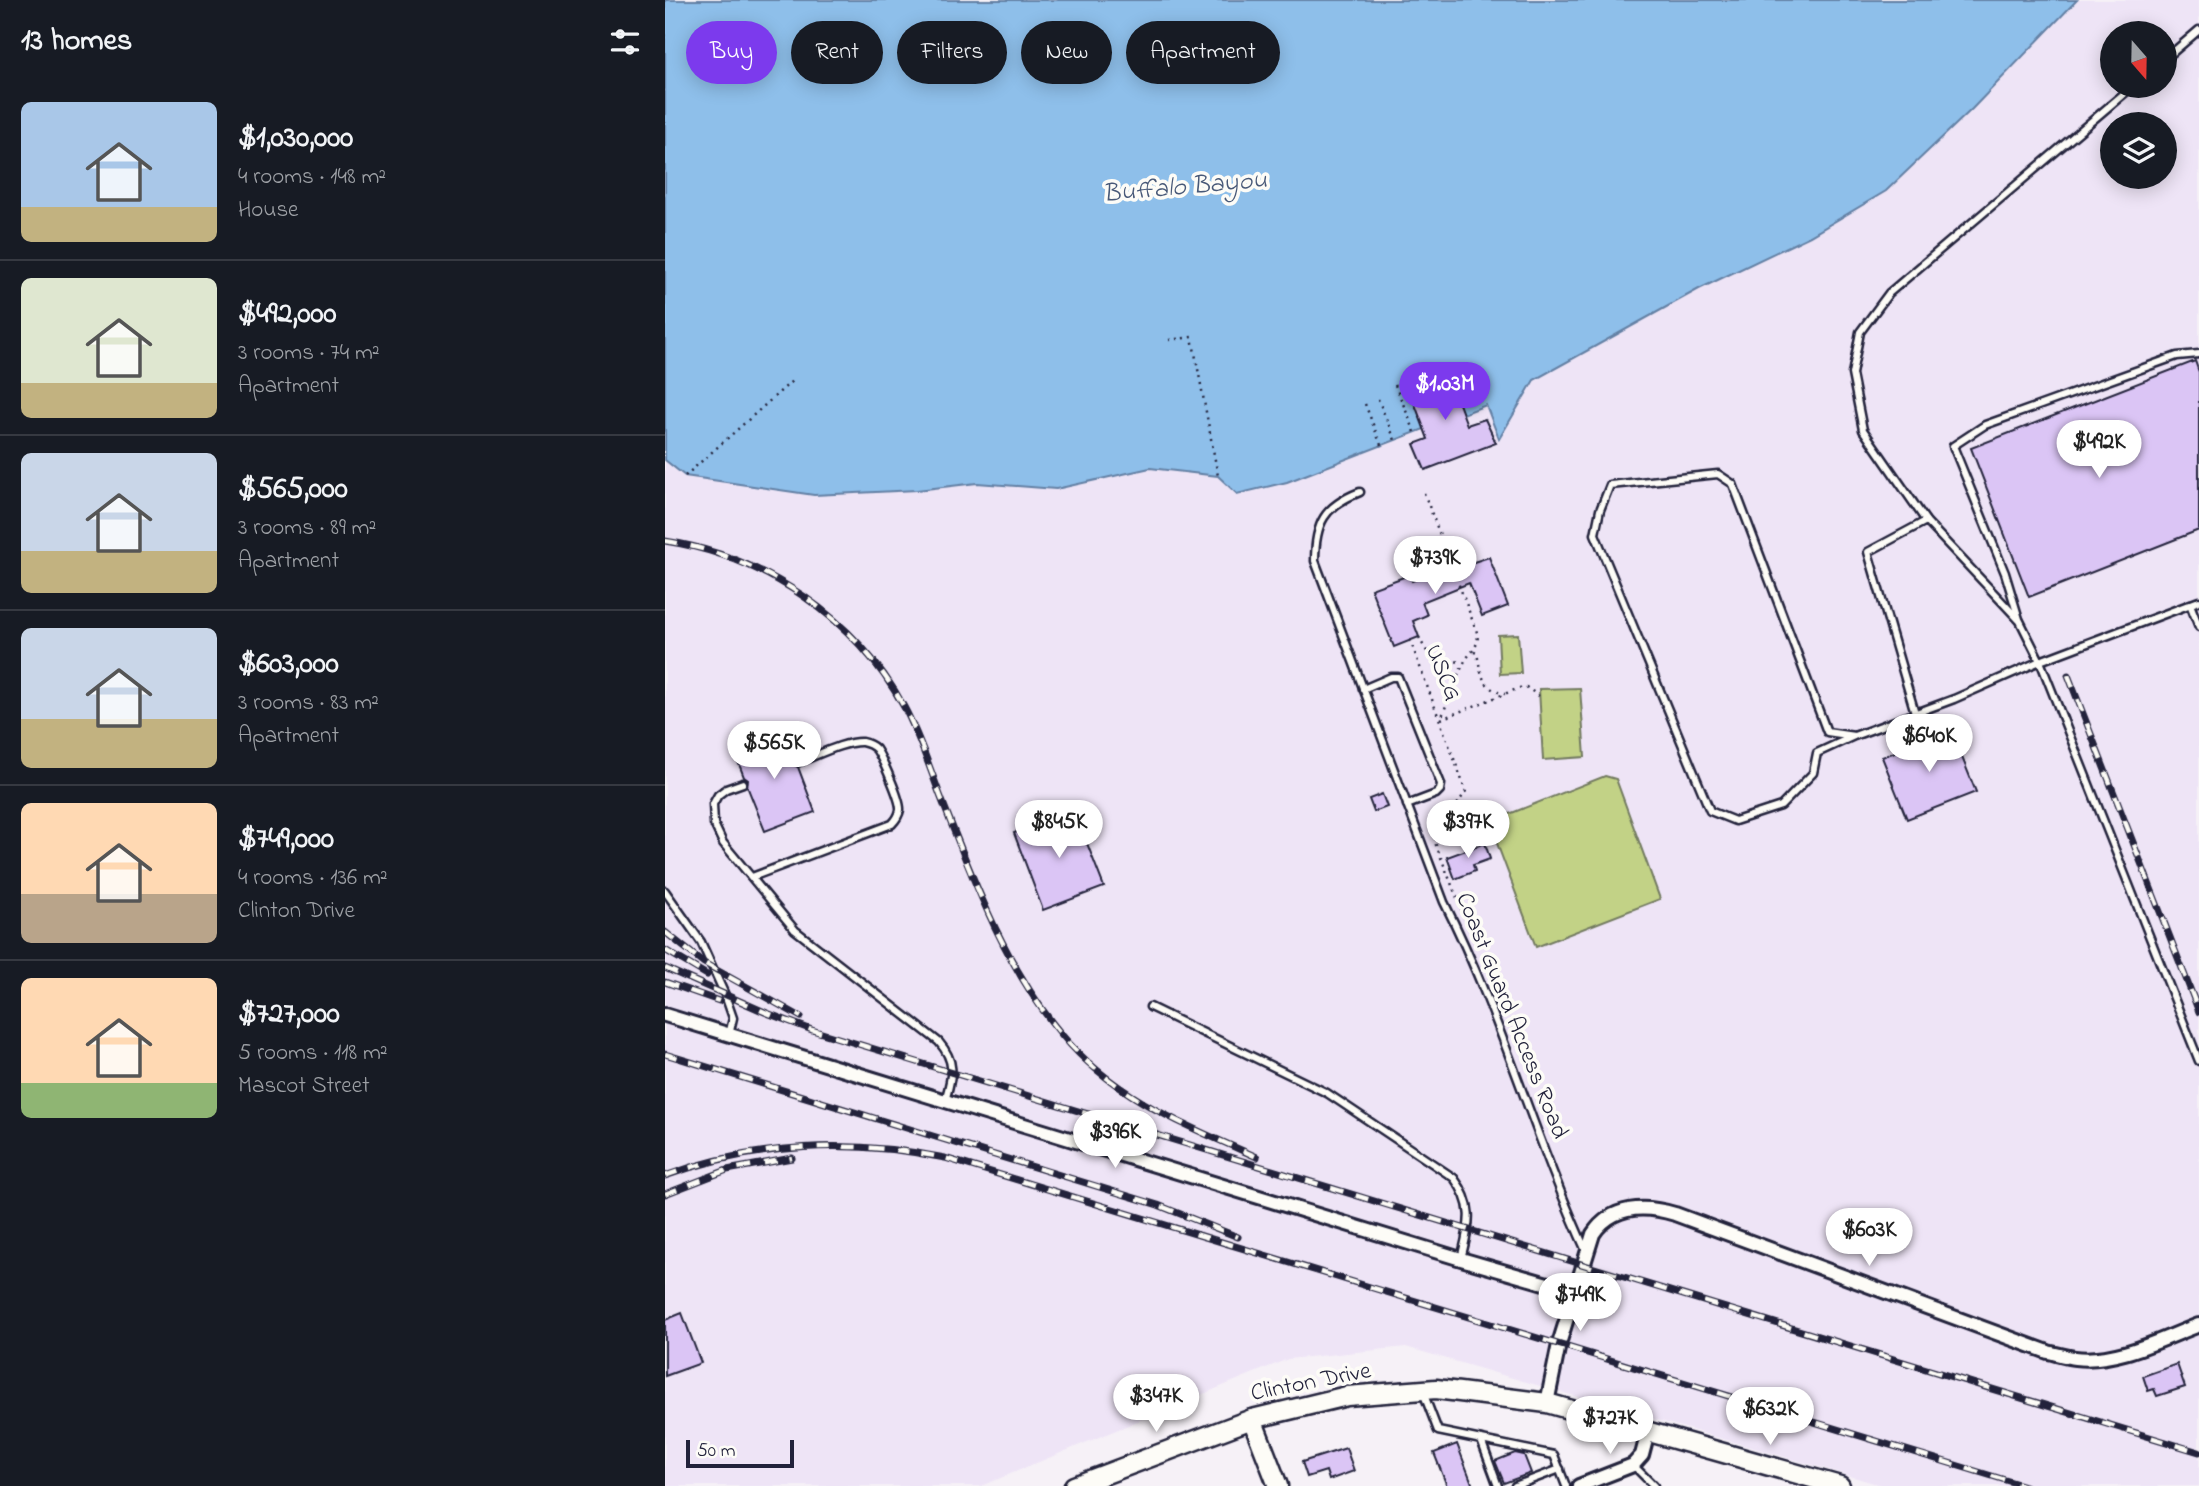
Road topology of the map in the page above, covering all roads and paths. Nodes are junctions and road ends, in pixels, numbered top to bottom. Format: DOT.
graph roads {
  1 [pos="2199,30"];
  2 [pos="2177,49"];
  3 [pos="2119,98"];
  4 [pos="1168,340"];
  5 [pos="2199,354"];
  6 [pos="792,381"];
  7 [pos="1395,385"];
  8 [pos="1378,399"];
  9 [pos="1365,404"];
  10 [pos="1415,432"];
  11 [pos="1395,440"];
  12 [pos="1381,445"];
  13 [pos="685,476"];
  14 [pos="1218,476"];
  15 [pos="1360,492"];
  16 [pos="1424,493"];
  17 [pos="1926,521"];
  18 [pos="2199,601"];
  19 [pos="2190,604"];
  20 [pos="2020,621"];
  21 [pos="2199,627"];
  22 [pos="1419,637"];
  23 [pos="1410,640"];
  24 [pos="1474,652"];
  25 [pos="2040,661"];
  26 [pos="1464,662"];
  27 [pos="1363,689"];
  28 [pos="1505,694"];
  29 [pos="1539,696"];
  30 [pos="1915,713"];
  31 [pos="1441,719"];
  32 [pos="1854,736"];
  33 [pos="799,762"];
  34 [pos="743,783"];
  35 [pos="1407,805"];
  36 [pos="752,877"];
  37 [pos="665,891"];
  38 [pos="1470,930"];
  39 [pos="1150,1007"];
  40 [pos="665,1015"];
  41 [pos="729,1035"];
  42 [pos="2199,1059"];
  43 [pos="945,1101"];
  44 [pos="1587,1255"];
  45 [pos="1461,1259"];
  46 [pos="1575,1292"];
  47 [pos="2199,1325"];
  48 [pos="1423,1390"];
  49 [pos="1548,1404"];
  50 [pos="1252,1419"];
  51 [pos="1648,1432"];
  52 [pos="1481,1440"];
  53 [pos="1503,1445"];
  54 [pos="1689,1445"];
  55 [pos="1507,1456"];
  56 [pos="1633,1465"];
  57 [pos="1560,1469"];
  58 [pos="1516,1483"];
  59 [pos="1074,1486"];
  60 [pos="1278,1486"];
  61 [pos="1498,1486"];
  62 [pos="1566,1486"];
  63 [pos="1579,1486"];
  64 [pos="1654,1486"];
  65 [pos="1794,1486"];
  66 [pos="1840,1486"];
  1 -- 2 [label="lane"];
  3 -- 17 [label="lane"];
  4 -- 14 [label="path"];
  5 -- 20 [label="lane"];
  6 -- 13 [label="path"];
  7 -- 10 [label="path"];
  8 -- 11 [label="path"];
  9 -- 12 [label="path"];
  15 -- 27 [label="lane, Coast Guard Access Road"];
  16 -- 24 [label="path, USCG"];
  17 -- 20 [label="lane"];
  17 -- 30 [label="lane"];
  18 -- 19 [label="lane"];
  19 -- 21 [label="lane"];
  19 -- 25 [label="lane"];
  20 -- 25 [label="lane"];
  22 -- 26 [label="path, USCG"];
  23 -- 31 [label="path, USCG"];
  24 -- 26 [label="path, USCG"];
  24 -- 28 [label="path, USCG"];
  25 -- 30 [label="lane"];
  25 -- 42 [label="lane"];
  26 -- 31 [label="path, USCG"];
  27 -- 35 [label="lane, Coast Guard Access Road"];
  27 -- 35 [label="lane"];
  28 -- 29 [label="path, USCG"];
  28 -- 31 [label="path, USCG"];
  30 -- 32 [label="lane"];
  31 -- 38 [label="path, USCG"];
  32 -- 32 [label="lane"];
  33 -- 36 [label="lane"];
  34 -- 36 [label="lane"];
  35 -- 44 [label="lane, Coast Guard Access Road"];
  36 -- 43 [label="lane"];
  37 -- 41 [label="lane"];
  39 -- 45 [label="lane"];
  40 -- 41 [label="street"];
  41 -- 43 [label="street"];
  43 -- 45 [label="street"];
  44 -- 46 [label="street"];
  44 -- 47 [label="street"];
  45 -- 46 [label="street"];
  46 -- 49 [label="street"];
  48 -- 49 [label="main road, Clinton Drive"];
  48 -- 50 [label="main road, Clinton Drive"];
  48 -- 52 [label="lane"];
  49 -- 51 [label="main road, Clinton Drive"];
  50 -- 59 [label="main road, Clinton Drive"];
  50 -- 60 [label="main road"];
  51 -- 54 [label="main road, Clinton Drive"];
  51 -- 56 [label="street"];
  52 -- 53 [label="lane"];
  52 -- 61 [label="lane"];
  53 -- 55 [label="lane"];
  53 -- 57 [label="lane"];
  54 -- 65 [label="main road, Clinton Drive"];
  54 -- 66 [label="main road, Clinton Drive"];
  56 -- 63 [label="street"];
  56 -- 64 [label="lane"];
  57 -- 58 [label="lane"];
  57 -- 62 [label="lane"];
}
